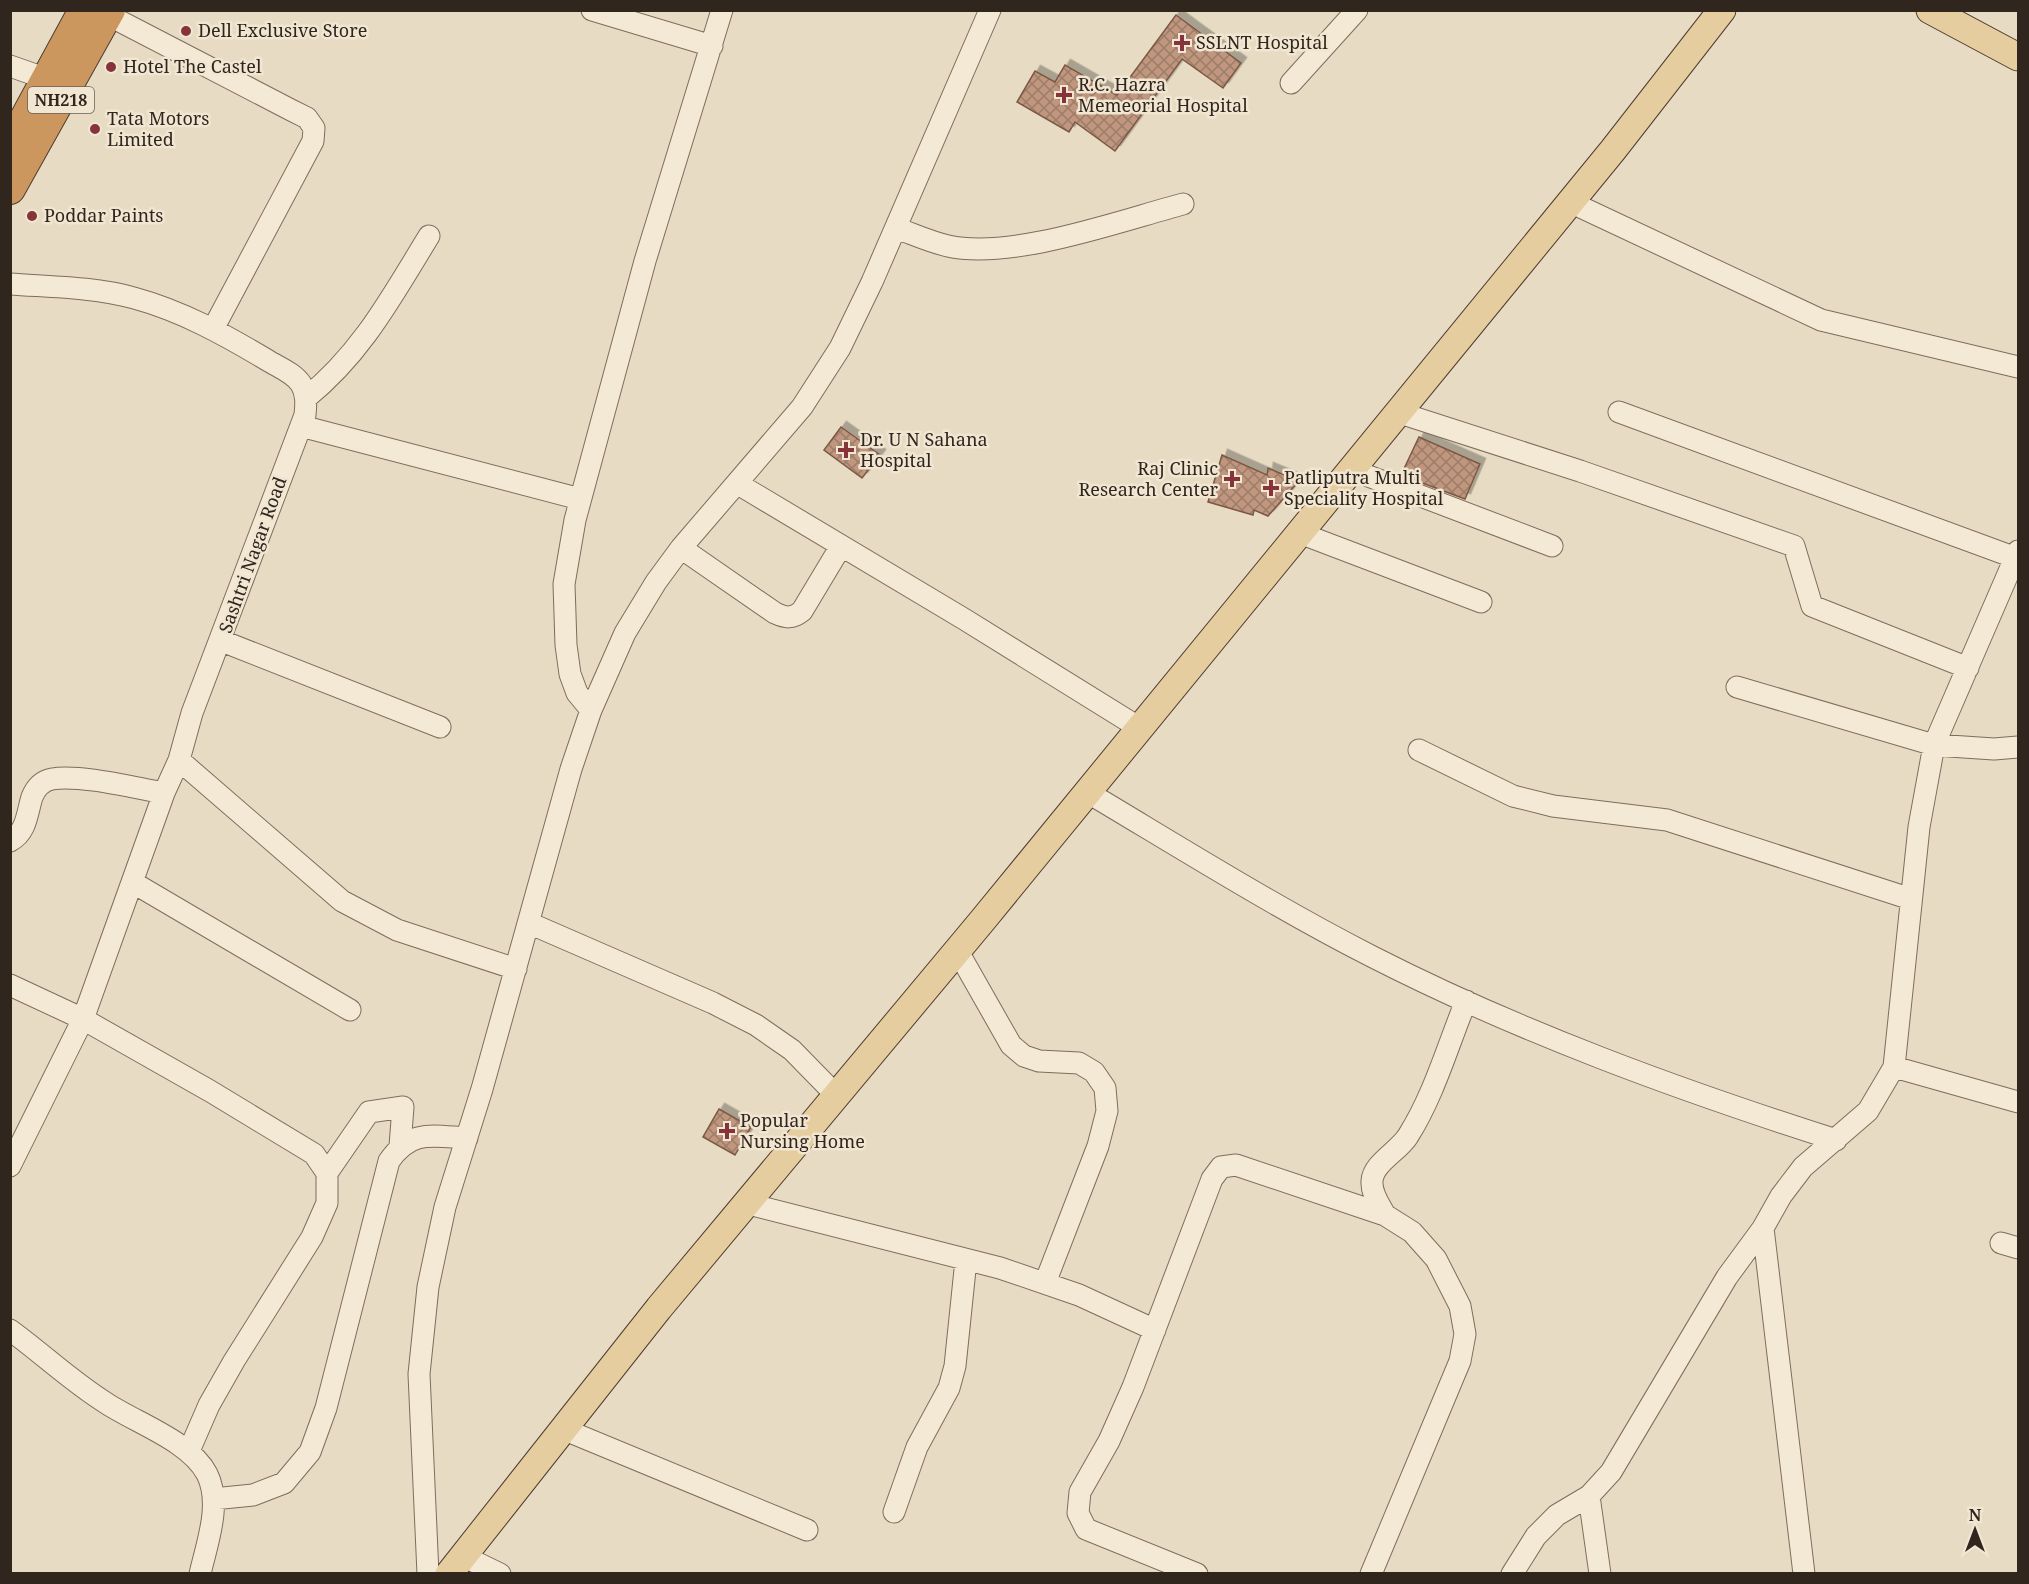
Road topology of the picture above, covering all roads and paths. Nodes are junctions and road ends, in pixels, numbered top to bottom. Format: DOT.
graph roads {
  1 [pos="592,10"];
  2 [pos="723,10"];
  3 [pos="990,10"];
  4 [pos="1357,10"];
  5 [pos="1722,10"];
  6 [pos="1930,10"];
  7 [pos="101,12"];
  8 [pos="712,45"];
  9 [pos="2019,57"];
  10 [pos="10,66"];
  11 [pos="47,79"];
  12 [pos="1291,83"];
  13 [pos="10,146"];
  14 [pos="10,189"];
  15 [pos="1570,202"];
  16 [pos="1183,204"];
  17 [pos="896,228"];
  18 [pos="429,237"];
  19 [pos="10,284"];
  20 [pos="213,329"];
  21 [pos="2019,367"];
  22 [pos="306,398"];
  23 [pos="1398,412"];
  24 [pos="1619,412"];
  25 [pos="301,426"];
  26 [pos="1350,469"];
  27 [pos="738,484"];
  28 [pos="580,499"];
  29 [pos="1298,532"];
  30 [pos="841,546"];
  31 [pos="1552,546"];
  32 [pos="681,548"];
  33 [pos="2017,554"];
  34 [pos="1481,602"];
  35 [pos="222,641"];
  36 [pos="1968,668"];
  37 [pos="1737,687"];
  38 [pos="591,710"];
  39 [pos="440,727"];
  40 [pos="1138,727"];
  41 [pos="1934,745"];
  42 [pos="2019,747"];
  43 [pos="1419,750"];
  44 [pos="179,760"];
  45 [pos="1087,792"];
  46 [pos="164,793"];
  47 [pos="10,841"];
  48 [pos="132,882"];
  49 [pos="1911,899"];
  50 [pos="529,923"];
  51 [pos="957,951"];
  52 [pos="516,969"];
  53 [pos="10,985"];
  54 [pos="1466,1001"];
  55 [pos="350,1010"];
  56 [pos="83,1019"];
  57 [pos="1894,1067"];
  58 [pos="836,1095"];
  59 [pos="2019,1102"];
  60 [pos="467,1138"];
  61 [pos="1836,1140"];
  62 [pos="400,1146"];
  63 [pos="10,1166"];
  64 [pos="327,1173"];
  65 [pos="745,1203"];
  66 [pos="1385,1215"];
  67 [pos="1763,1228"];
  68 [pos="966,1260"];
  69 [pos="1045,1283"];
  70 [pos="10,1330"];
  71 [pos="1155,1330"];
  72 [pos="563,1429"];
  73 [pos="189,1451"];
  74 [pos="1589,1497"];
  75 [pos="213,1499"];
  76 [pos="894,1512"];
  77 [pos="807,1530"];
  78 [pos="456,1564"];
  79 [pos="200,1574"];
  80 [pos="428,1574"];
  81 [pos="500,1574"];
  82 [pos="1197,1574"];
  83 [pos="1371,1574"];
  84 [pos="1512,1574"];
  85 [pos="1600,1574"];
  86 [pos="1804,1574"];
  1 -- 8 [label="street"];
  2 -- 8 [label="street"];
  3 -- 17 [label="street"];
  4 -- 12 [label="street"];
  5 -- 15 [label="main road"];
  6 -- 9 [label="main road"];
  7 -- 11 [label="highway, NH218"];
  7 -- 14 [label="highway, NH218"];
  7 -- 20 [label="street"];
  8 -- 28 [label="street"];
  10 -- 11 [label="street"];
  11 -- 13 [label="highway, NH218"];
  15 -- 21 [label="street"];
  15 -- 23 [label="main road"];
  16 -- 17 [label="street"];
  17 -- 27 [label="street"];
  18 -- 22 [label="street"];
  19 -- 20 [label="street"];
  20 -- 22 [label="street"];
  22 -- 25 [label="street, Sashtri Nagar Road"];
  23 -- 26 [label="main road"];
  23 -- 36 [label="street"];
  24 -- 33 [label="street"];
  25 -- 28 [label="street"];
  25 -- 35 [label="street, Sashtri Nagar Road"];
  26 -- 29 [label="main road"];
  26 -- 31 [label="street"];
  27 -- 30 [label="street"];
  27 -- 32 [label="street"];
  28 -- 38 [label="street"];
  29 -- 34 [label="street"];
  29 -- 40 [label="main road"];
  30 -- 32 [label="street"];
  30 -- 40 [label="street"];
  32 -- 38 [label="street"];
  33 -- 36 [label="street"];
  35 -- 39 [label="street"];
  35 -- 44 [label="street, Sashtri Nagar Road"];
  36 -- 41 [label="street"];
  37 -- 41 [label="street"];
  38 -- 50 [label="street"];
  40 -- 45 [label="main road"];
  41 -- 42 [label="street"];
  41 -- 49 [label="street"];
  43 -- 49 [label="street"];
  44 -- 46 [label="street, Sashtri Nagar Road"];
  44 -- 52 [label="street"];
  45 -- 51 [label="main road"];
  45 -- 54 [label="street"];
  46 -- 47 [label="street"];
  46 -- 48 [label="street, Sashtri Nagar Road"];
  48 -- 55 [label="street"];
  48 -- 56 [label="street, Sashtri Nagar Road"];
  49 -- 57 [label="street"];
  50 -- 52 [label="street"];
  50 -- 58 [label="street"];
  51 -- 58 [label="main road"];
  51 -- 69 [label="street"];
  52 -- 60 [label="street"];
  53 -- 56 [label="street"];
  54 -- 61 [label="street"];
  54 -- 66 [label="street"];
  56 -- 63 [label="street, Sashtri Nagar Road"];
  56 -- 64 [label="street"];
  57 -- 59 [label="street"];
  57 -- 61 [label="street"];
  58 -- 65 [label="main road"];
  60 -- 62 [label="street"];
  60 -- 80 [label="street"];
  61 -- 67 [label="street"];
  62 -- 64 [label="street"];
  62 -- 75 [label="street"];
  64 -- 73 [label="street"];
  65 -- 68 [label="street"];
  65 -- 72 [label="main road"];
  66 -- 71 [label="street"];
  66 -- 83 [label="street"];
  67 -- 74 [label="street"];
  67 -- 86 [label="street"];
  68 -- 69 [label="street"];
  68 -- 76 [label="street"];
  69 -- 71 [label="street"];
  70 -- 73 [label="street"];
  71 -- 82 [label="street"];
  72 -- 77 [label="street"];
  72 -- 78 [label="main road"];
  73 -- 75 [label="street"];
  74 -- 84 [label="street"];
  74 -- 85 [label="street"];
  75 -- 79 [label="street"];
  78 -- 81 [label="street"];
}
